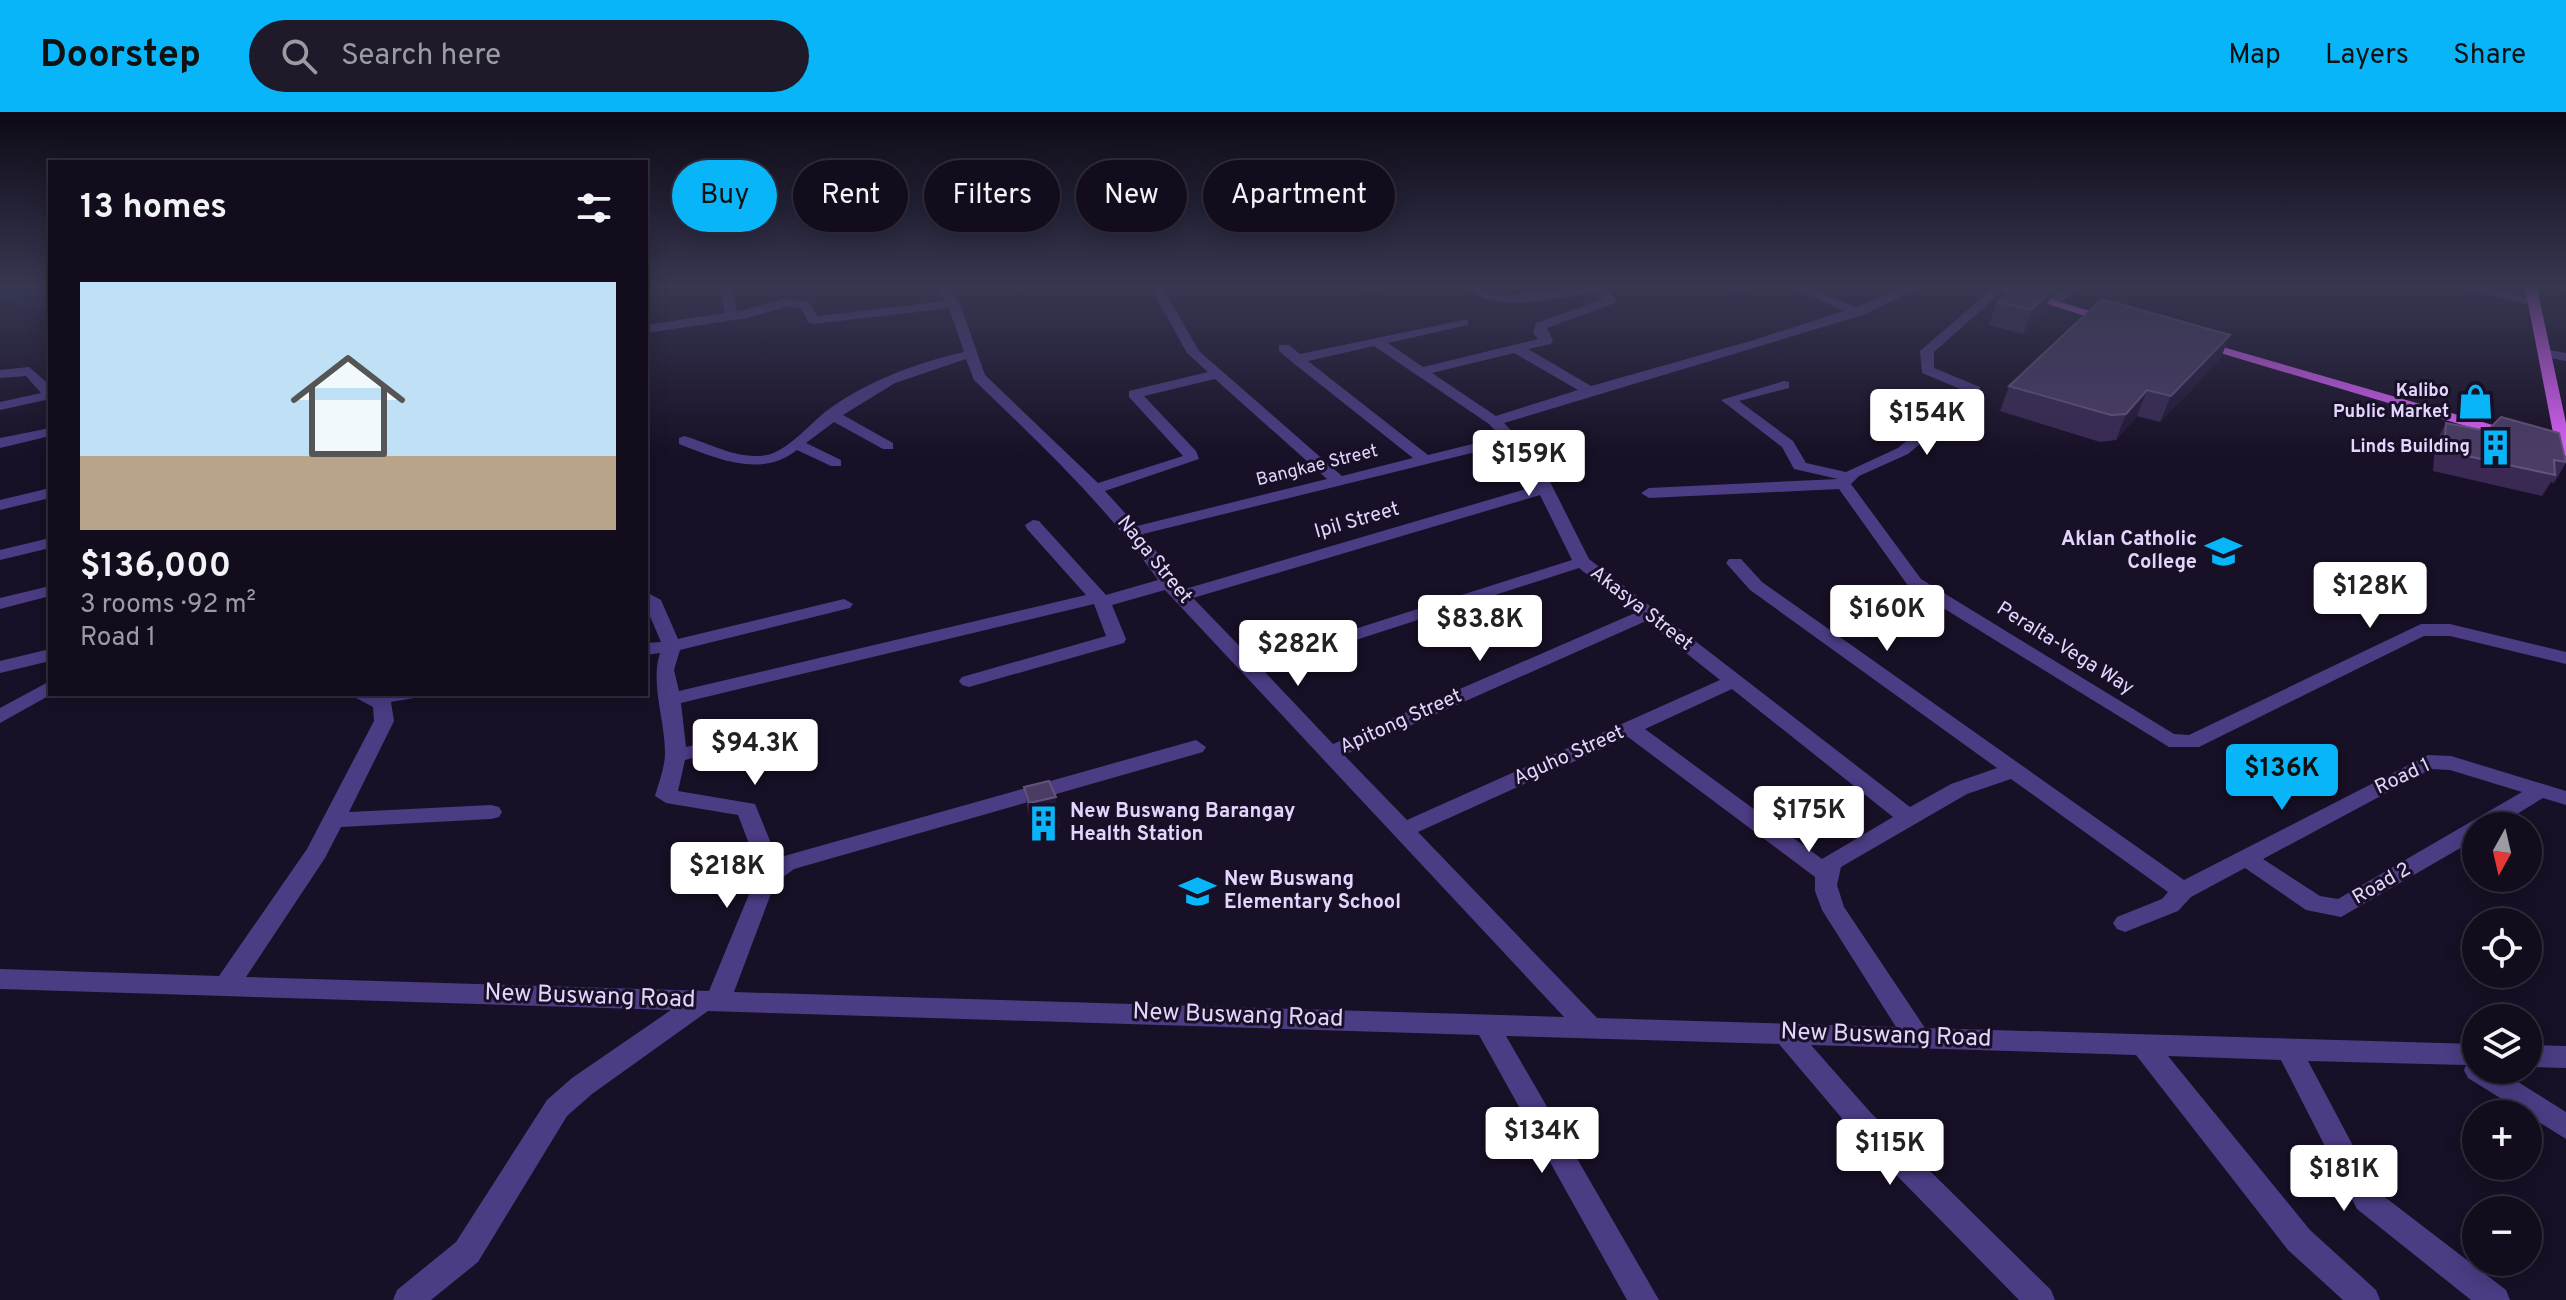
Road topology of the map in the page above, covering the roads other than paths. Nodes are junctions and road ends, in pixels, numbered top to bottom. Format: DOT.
graph roads {
  1 [pos="967,343"];
  2 [pos="1186,343"];
  3 [pos="1365,343"];
  4 [pos="1380,343"];
  5 [pos="1539,343"];
  6 [pos="1747,343"];
  7 [pos="1936,343"];
  8 [pos="2194,343"];
  9 [pos="2542,343"];
  10 [pos="1284,348"];
  11 [pos="1519,350"];
  12 [pos="2544,353"];
  13 [pos="971,354"];
  14 [pos="2566,357"];
  15 [pos="1297,359"];
  16 [pos="1423,371"];
  17 [pos="0,374"];
  18 [pos="1218,374"];
  19 [pos="1784,385"];
  20 [pos="1587,389"];
  21 [pos="48,392"];
  22 [pos="48,394"];
  23 [pos="0,406"];
  24 [pos="831,414"];
  25 [pos="1494,421"];
  26 [pos="48,432"];
  27 [pos="1510,439"];
  28 [pos="684,441"];
  29 [pos="0,443"];
  30 [pos="795,444"];
  31 [pos="888,446"];
  32 [pos="2565,454"];
  33 [pos="1425,460"];
  34 [pos="836,463"];
  35 [pos="1845,480"];
  36 [pos="1338,481"];
  37 [pos="1546,488"];
  38 [pos="1095,489"];
  39 [pos="48,493"];
  40 [pos="1649,493"];
  41 [pos="0,505"];
  42 [pos="1033,525"];
  43 [pos="1133,532"];
  44 [pos="48,543"];
  45 [pos="0,555"];
  46 [pos="1582,562"];
  47 [pos="1735,563"];
  48 [pos="1175,590"];
  49 [pos="48,592"];
  50 [pos="648,598"];
  51 [pos="1099,600"];
  52 [pos="0,604"];
  53 [pos="844,604"];
  54 [pos="1648,614"];
  55 [pos="672,646"];
  56 [pos="648,649"];
  57 [pos="48,655"];
  58 [pos="2566,658"];
  59 [pos="0,667"];
  60 [pos="1250,668"];
  61 [pos="655,672"];
  62 [pos="969,681"];
  63 [pos="1734,681"];
  64 [pos="48,688"];
  65 [pos="364,696"];
  66 [pos="671,699"];
  67 [pos="0,717"];
  68 [pos="796,726"];
  69 [pos="1630,728"];
  70 [pos="1196,747"];
  71 [pos="1330,753"];
  72 [pos="676,756"];
  73 [pos="2014,770"];
  74 [pos="2541,790"];
  75 [pos="2566,798"];
  76 [pos="491,812"];
  77 [pos="2504,812"];
  78 [pos="1908,817"];
  79 [pos="333,820"];
  80 [pos="1403,830"];
  81 [pos="2462,836"];
  82 [pos="2246,858"];
  83 [pos="771,871"];
  84 [pos="1825,873"];
  85 [pos="2183,891"];
  86 [pos="2125,923"];
  87 [pos="0,979"];
  88 [pos="226,986"];
  89 [pos="711,1000"];
  90 [pos="1486,1024"];
  91 [pos="1590,1027"];
  92 [pos="1785,1033"];
  93 [pos="1917,1037"];
  94 [pos="2142,1043"];
  95 [pos="2289,1048"];
  96 [pos="2462,1054"];
  97 [pos="2542,1056"];
  98 [pos="2566,1057"];
  99 [pos="2498,1084"];
  100 [pos="2566,1127"];
  101 [pos="2353,1295"];
  102 [pos="408,1300"];
  103 [pos="1644,1300"];
  104 [pos="2040,1300"];
  105 [pos="2495,1300"];
  1 -- 13 [label="street, Naga Street"];
  2 -- 18 [label="street"];
  3 -- 15 [label="street"];
  4 -- 16 [label="street, Akasya Street"];
  5 -- 11 [label="street"];
  6 -- 20 [label="street"];
  7 -- 35 [label="street"];
  8 -- 32 [label="main road"];
  9 -- 12 [label="main road"];
  10 -- 15 [label="street"];
  11 -- 16 [label="street"];
  11 -- 20 [label="street"];
  12 -- 14 [label="street"];
  12 -- 32 [label="main road"];
  13 -- 24 [label="street"];
  13 -- 38 [label="street, Naga Street"];
  15 -- 33 [label="street"];
  16 -- 25 [label="street, Akasya Street"];
  17 -- 21 [label="street"];
  18 -- 36 [label="street"];
  18 -- 38 [label="street"];
  19 -- 35 [label="street"];
  20 -- 25 [label="street"];
  22 -- 23 [label="street"];
  24 -- 30 [label="street"];
  24 -- 31 [label="street"];
  25 -- 27 [label="street, Akasya Street"];
  26 -- 29 [label="street"];
  27 -- 33 [label="street, Bangkae Street"];
  27 -- 37 [label="street, Akasya Street"];
  28 -- 30 [label="street"];
  30 -- 34 [label="street"];
  33 -- 36 [label="street, Bangkae Street"];
  35 -- 40 [label="street"];
  35 -- 58 [label="street, Peralta-Vega Way"];
  36 -- 43 [label="street, Bangkae Street"];
  37 -- 46 [label="street, Akasya Street"];
  37 -- 48 [label="street, Ipil Street"];
  38 -- 43 [label="street, Naga Street"];
  39 -- 41 [label="street"];
  42 -- 51 [label="street"];
  43 -- 48 [label="street, Naga Street"];
  44 -- 45 [label="street"];
  46 -- 54 [label="street, Akasya Street"];
  46 -- 60 [label="street"];
  47 -- 73 [label="street"];
  48 -- 51 [label="street, Ipil Street"];
  48 -- 60 [label="street, Naga Street"];
  49 -- 52 [label="street"];
  50 -- 55 [label="street"];
  51 -- 62 [label="street"];
  51 -- 66 [label="street, Ipil Street"];
  53 -- 55 [label="street"];
  54 -- 63 [label="street, Akasya Street"];
  54 -- 71 [label="street, Apitong Street"];
  55 -- 56 [label="street"];
  55 -- 61 [label="street"];
  57 -- 59 [label="street"];
  60 -- 71 [label="street, Naga Street"];
  61 -- 66 [label="street"];
  63 -- 69 [label="street, Aguho Street"];
  63 -- 78 [label="street, Akasya Street"];
  64 -- 67 [label="street"];
  65 -- 79 [label="street"];
  66 -- 72 [label="street"];
  68 -- 72 [label="street"];
  69 -- 80 [label="street, Aguho Street"];
  69 -- 84 [label="street"];
  70 -- 83 [label="street"];
  71 -- 80 [label="street, Naga Street"];
  72 -- 83 [label="street"];
  73 -- 78 [label="street"];
  73 -- 85 [label="street"];
  74 -- 75 [label="street, Road 1"];
  74 -- 77 [label="street, Road 2"];
  74 -- 82 [label="street, Road 1"];
  76 -- 79 [label="street"];
  78 -- 84 [label="street"];
  79 -- 88 [label="street"];
  80 -- 91 [label="street, Naga Street"];
  81 -- 82 [label="street, Road 2"];
  82 -- 85 [label="street, Road 1"];
  83 -- 89 [label="street"];
  84 -- 93 [label="street"];
  85 -- 86 [label="street, Road 1"];
  87 -- 88 [label="street, New Buswang Road"];
  88 -- 89 [label="street, New Buswang Road"];
  89 -- 90 [label="street, New Buswang Road"];
  89 -- 102 [label="street"];
  90 -- 91 [label="street, New Buswang Road"];
  90 -- 103 [label="street"];
  91 -- 92 [label="street, New Buswang Road"];
  92 -- 93 [label="street, New Buswang Road"];
  92 -- 104 [label="street"];
  93 -- 94 [label="street, New Buswang Road"];
  94 -- 95 [label="street, New Buswang Road"];
  94 -- 101 [label="street"];
  95 -- 96 [label="street, New Buswang Road"];
  95 -- 105 [label="street"];
  97 -- 98 [label="street"];
  99 -- 100 [label="street"];
}
